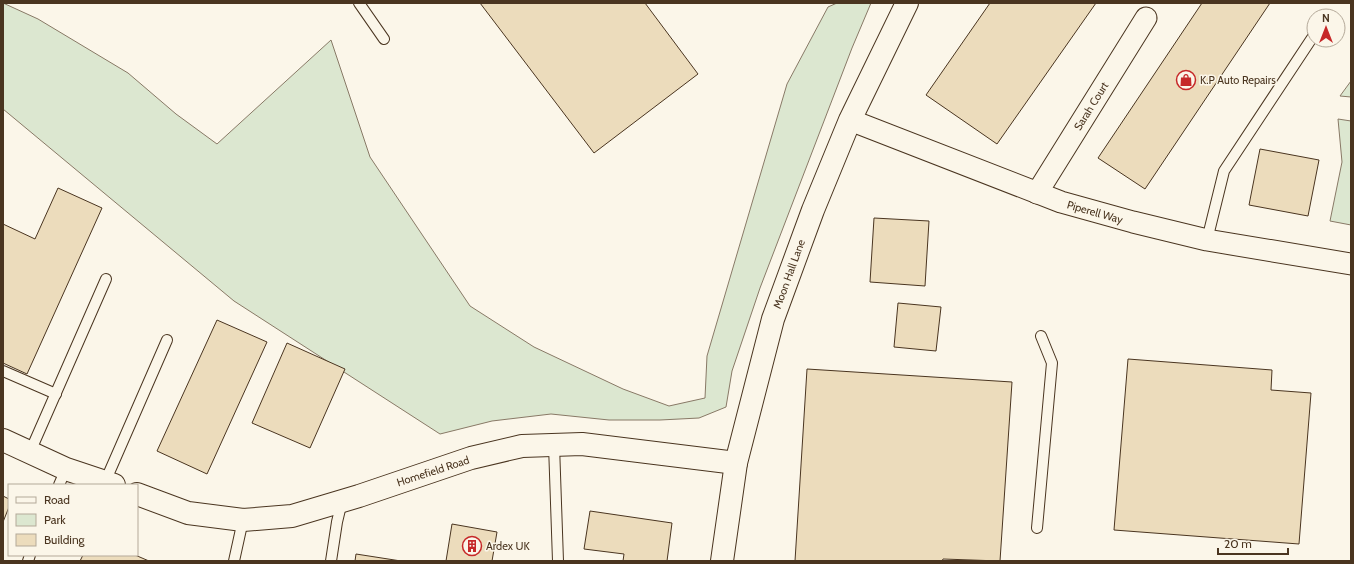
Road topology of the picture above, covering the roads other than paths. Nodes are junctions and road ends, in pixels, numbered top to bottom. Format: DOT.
graph roads {
  1 [pos="359,3"];
  2 [pos="907,3"];
  3 [pos="1146,18"];
  4 [pos="384,39"];
  5 [pos="1306,47"];
  6 [pos="850,120"];
  7 [pos="1037,193"];
  8 [pos="1207,240"];
  9 [pos="1351,264"];
  10 [pos="106,280"];
  11 [pos="1041,336"];
  12 [pos="167,340"];
  13 [pos="3,371"];
  14 [pos="56,394"];
  15 [pos="3,440"];
  16 [pos="554,445"];
  17 [pos="30,452"];
  18 [pos="736,463"];
  19 [pos="63,477"];
  20 [pos="109,483"];
  21 [pos="138,494"];
  22 [pos="342,501"];
  23 [pos="243,520"];
  24 [pos="1037,528"];
  25 [pos="234,561"];
  26 [pos="331,561"];
  27 [pos="558,561"];
  28 [pos="722,561"];
  1 -- 4 [label="lane"];
  2 -- 6 [label="street, Moon Hall Lane"];
  3 -- 7 [label="street, Sarah Court"];
  5 -- 8 [label="lane"];
  6 -- 7 [label="street, Piperell Way"];
  6 -- 18 [label="street, Moon Hall Lane"];
  7 -- 8 [label="street, Piperell Way"];
  8 -- 9 [label="street, Piperell Way"];
  10 -- 14 [label="lane"];
  11 -- 24 [label="lane"];
  12 -- 20 [label="lane"];
  13 -- 14 [label="lane"];
  14 -- 17 [label="lane"];
  15 -- 17 [label="street"];
  16 -- 18 [label="street, Homefield Road"];
  16 -- 22 [label="street, Homefield Road"];
  16 -- 27 [label="lane"];
  17 -- 19 [label="street"];
  18 -- 28 [label="street, Moon Hall Lane"];
  19 -- 20 [label="street"];
  21 -- 23 [label="street, Homefield Road"];
  22 -- 23 [label="street, Homefield Road"];
  22 -- 26 [label="lane"];
  23 -- 25 [label="lane"];
}
